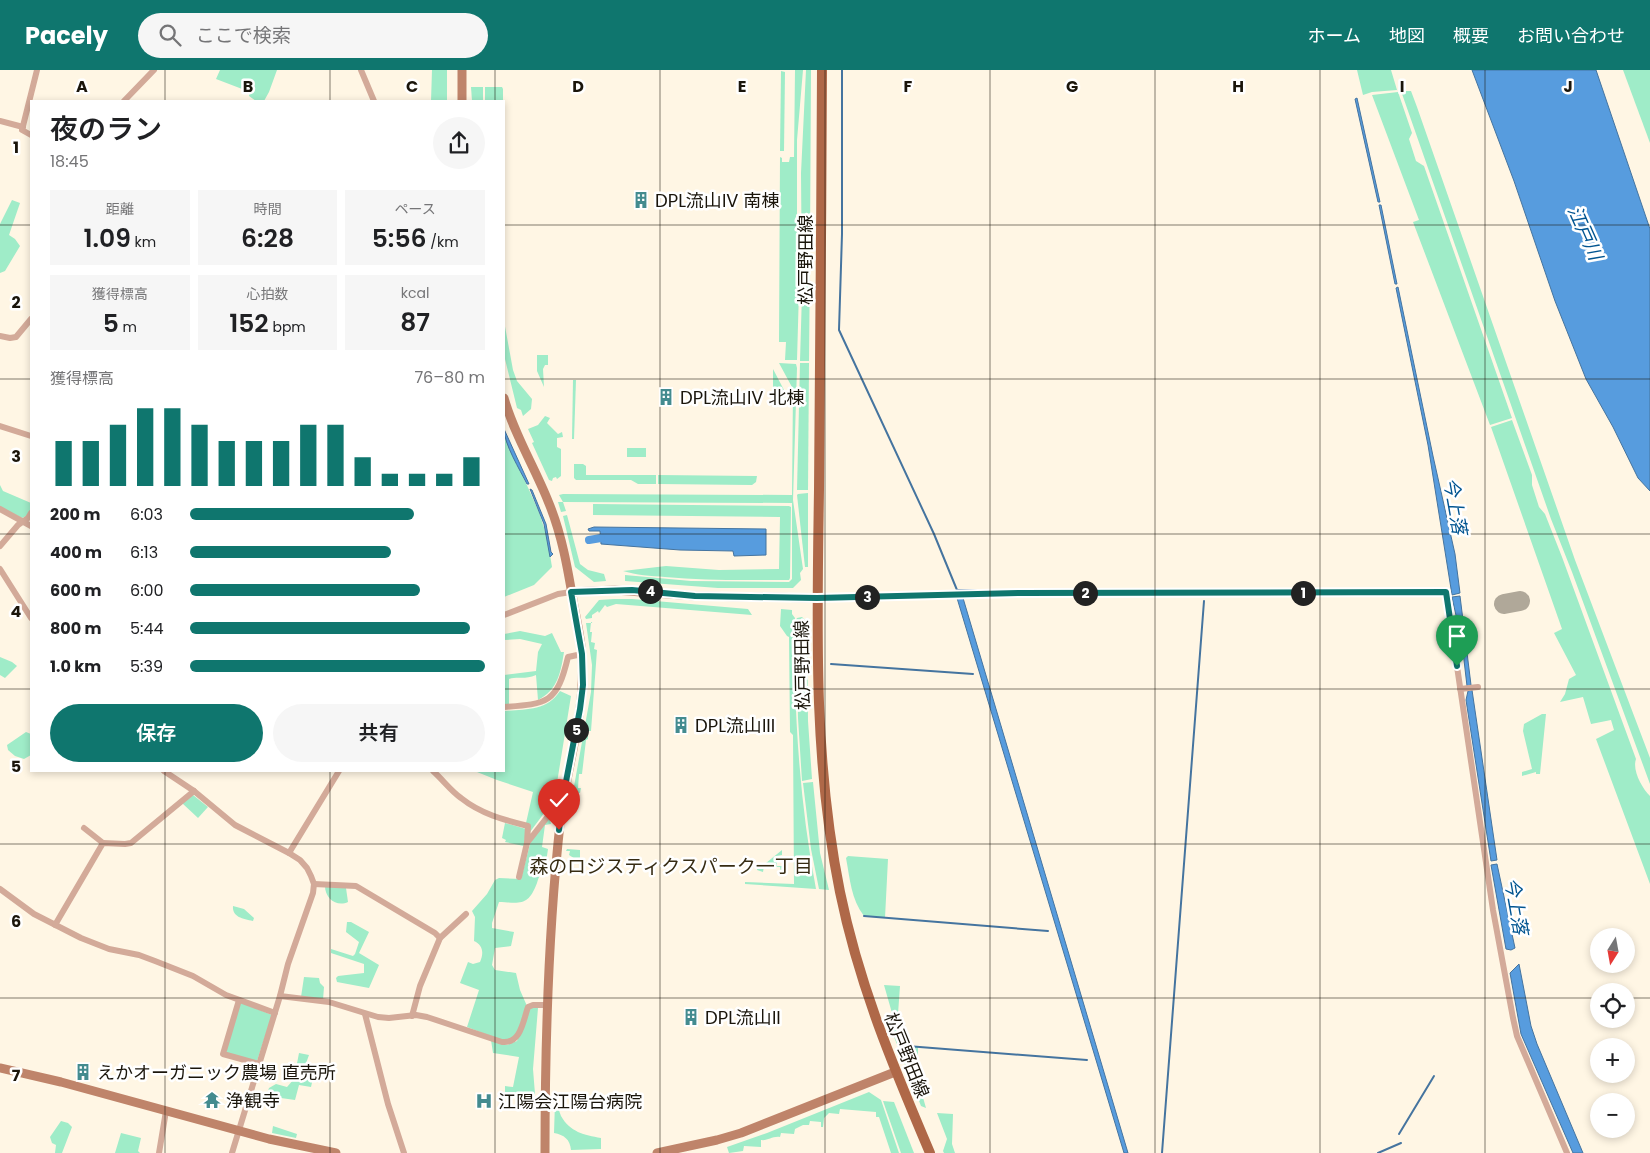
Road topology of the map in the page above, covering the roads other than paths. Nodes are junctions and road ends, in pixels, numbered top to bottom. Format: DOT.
graph roads {
  1 [pos="36,70"];
  2 [pos="154,70"];
  3 [pos="361,70"];
  4 [pos="462,70"];
  5 [pos="822,70"];
  6 [pos="125,100"];
  7 [pos="374,100"];
  8 [pos="462,100"];
  9 [pos="0,121"];
  10 [pos="23,127"];
  11 [pos="30,134"];
  12 [pos="30,319"];
  13 [pos="0,336"];
  14 [pos="505,401"];
  15 [pos="0,426"];
  16 [pos="30,436"];
  17 [pos="0,509"];
  18 [pos="30,514"];
  19 [pos="23,522"];
  20 [pos="30,526"];
  21 [pos="0,546"];
  22 [pos="1,571"];
  23 [pos="571,592"];
  24 [pos="817,598"];
  25 [pos="505,615"];
  26 [pos="30,616"];
  27 [pos="582,654"];
  28 [pos="1476,687"];
  29 [pos="1463,689"];
  30 [pos="505,708"];
  31 [pos="166,772"];
  32 [pos="338,772"];
  33 [pos="434,772"];
  34 [pos="194,791"];
  35 [pos="561,808"];
  36 [pos="84,828"];
  37 [pos="103,843"];
  38 [pos="527,843"];
  39 [pos="289,853"];
  40 [pos="519,877"];
  41 [pos="314,884"];
  42 [pos="0,890"];
  43 [pos="466,914"];
  44 [pos="55,925"];
  45 [pos="440,938"];
  46 [pos="280,996"];
  47 [pos="239,1000"];
  48 [pos="548,1006"];
  49 [pos="275,1013"];
  50 [pos="365,1014"];
  51 [pos="412,1016"];
  52 [pos="260,1064"];
  53 [pos="0,1068"];
  54 [pos="895,1072"];
  55 [pos="166,1111"];
  56 [pos="238,1131"];
  57 [pos="158,1153"];
  58 [pos="232,1153"];
  59 [pos="336,1153"];
  60 [pos="404,1153"];
  61 [pos="545,1153"];
  62 [pos="657,1153"];
  63 [pos="930,1153"];
  64 [pos="1567,1153"];
  1 -- 10 [label="street"];
  2 -- 6 [label="street"];
  3 -- 7 [label="street"];
  4 -- 8 [label="street"];
  5 -- 24 [label="main road, 松戸野田線"];
  9 -- 10 [label="street"];
  10 -- 11 [label="street"];
  12 -- 13 [label="street"];
  14 -- 23 [label="street"];
  15 -- 16 [label="street"];
  17 -- 19 [label="street"];
  18 -- 19 [label="street"];
  19 -- 20 [label="street"];
  19 -- 21 [label="street"];
  22 -- 26 [label="street"];
  23 -- 24 [label="street"];
  23 -- 25 [label="street"];
  23 -- 27 [label="street"];
  24 -- 29 [label="street"];
  24 -- 54 [label="main road, 松戸野田線"];
  27 -- 30 [label="street"];
  27 -- 35 [label="street"];
  28 -- 29 [label="street"];
  29 -- 64 [label="street"];
  31 -- 34 [label="street"];
  32 -- 39 [label="street"];
  33 -- 38 [label="street"];
  34 -- 37 [label="street"];
  34 -- 39 [label="street"];
  35 -- 38 [label="street"];
  35 -- 48 [label="street"];
  36 -- 37 [label="street"];
  37 -- 44 [label="street"];
  38 -- 40 [label="street"];
  39 -- 41 [label="street"];
  41 -- 45 [label="street"];
  41 -- 46 [label="street"];
  42 -- 44 [label="street"];
  43 -- 45 [label="street"];
  44 -- 47 [label="street"];
  45 -- 51 [label="street"];
  46 -- 49 [label="street"];
  46 -- 50 [label="street"];
  47 -- 49 [label="street"];
  47 -- 52 [label="street"];
  48 -- 51 [label="street"];
  48 -- 61 [label="street"];
  49 -- 52 [label="street"];
  50 -- 51 [label="street"];
  50 -- 60 [label="street"];
  52 -- 56 [label="street"];
  53 -- 55 [label="street"];
  54 -- 62 [label="street"];
  54 -- 63 [label="main road, 松戸野田線"];
  55 -- 56 [label="street"];
  55 -- 57 [label="street"];
  56 -- 58 [label="street"];
  56 -- 59 [label="street"];
}
